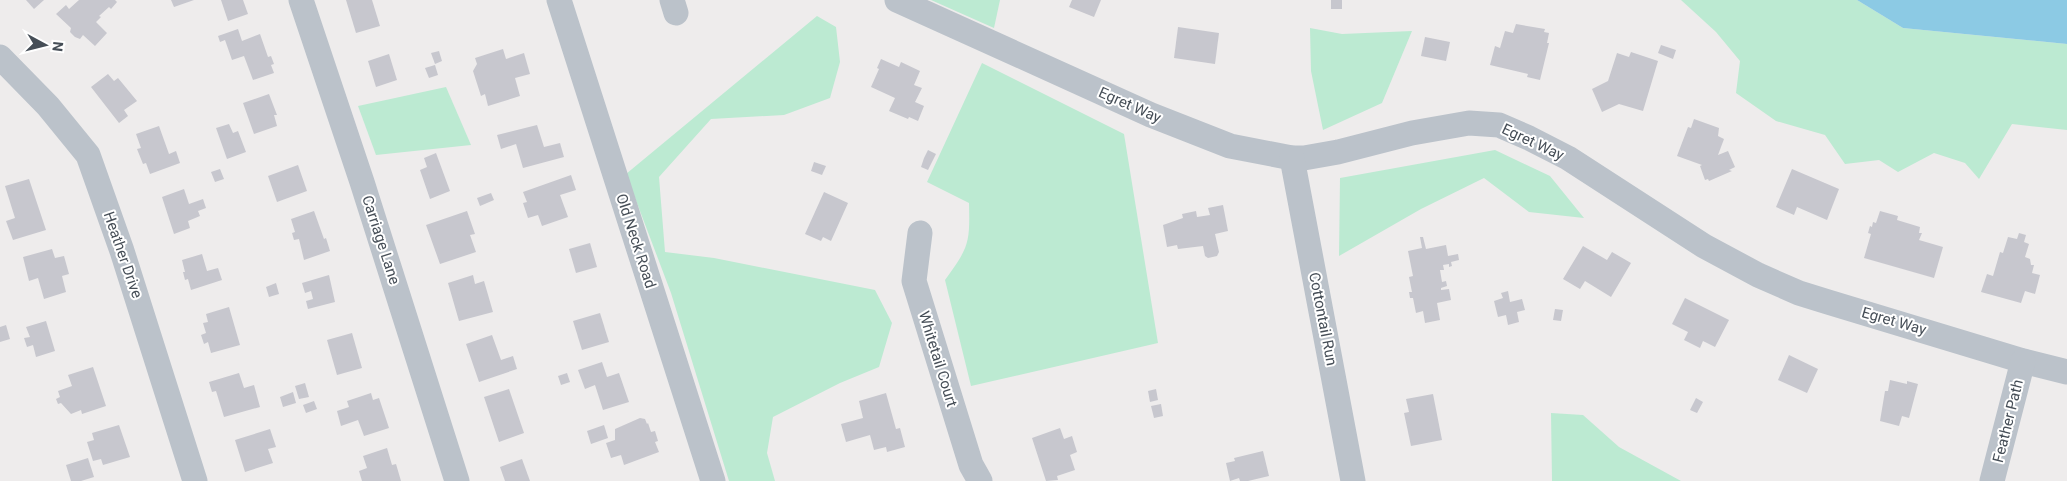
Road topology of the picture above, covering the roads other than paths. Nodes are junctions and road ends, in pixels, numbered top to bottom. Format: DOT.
graph roads {
  1 [pos="301,0"];
  2 [pos="559,0"];
  3 [pos="897,0"];
  4 [pos="0,57"];
  5 [pos="1292,158"];
  6 [pos="920,233"];
  7 [pos="2023,360"];
  8 [pos="2067,372"];
  9 [pos="195,481"];
  10 [pos="457,481"];
  11 [pos="713,481"];
  12 [pos="980,481"];
  13 [pos="1353,481"];
  14 [pos="1992,481"];
  1 -- 10 [label="street, Carriage Lane"];
  2 -- 11 [label="street, Old Neck Road"];
  3 -- 5 [label="street, Egret Way"];
  4 -- 9 [label="street, Heather Drive"];
  5 -- 7 [label="street, Egret Way"];
  5 -- 13 [label="street, Cottontail Run"];
  6 -- 12 [label="street, Whitetail Court"];
  7 -- 8 [label="street, Egret Way"];
  7 -- 14 [label="street, Feather Path"];
}
